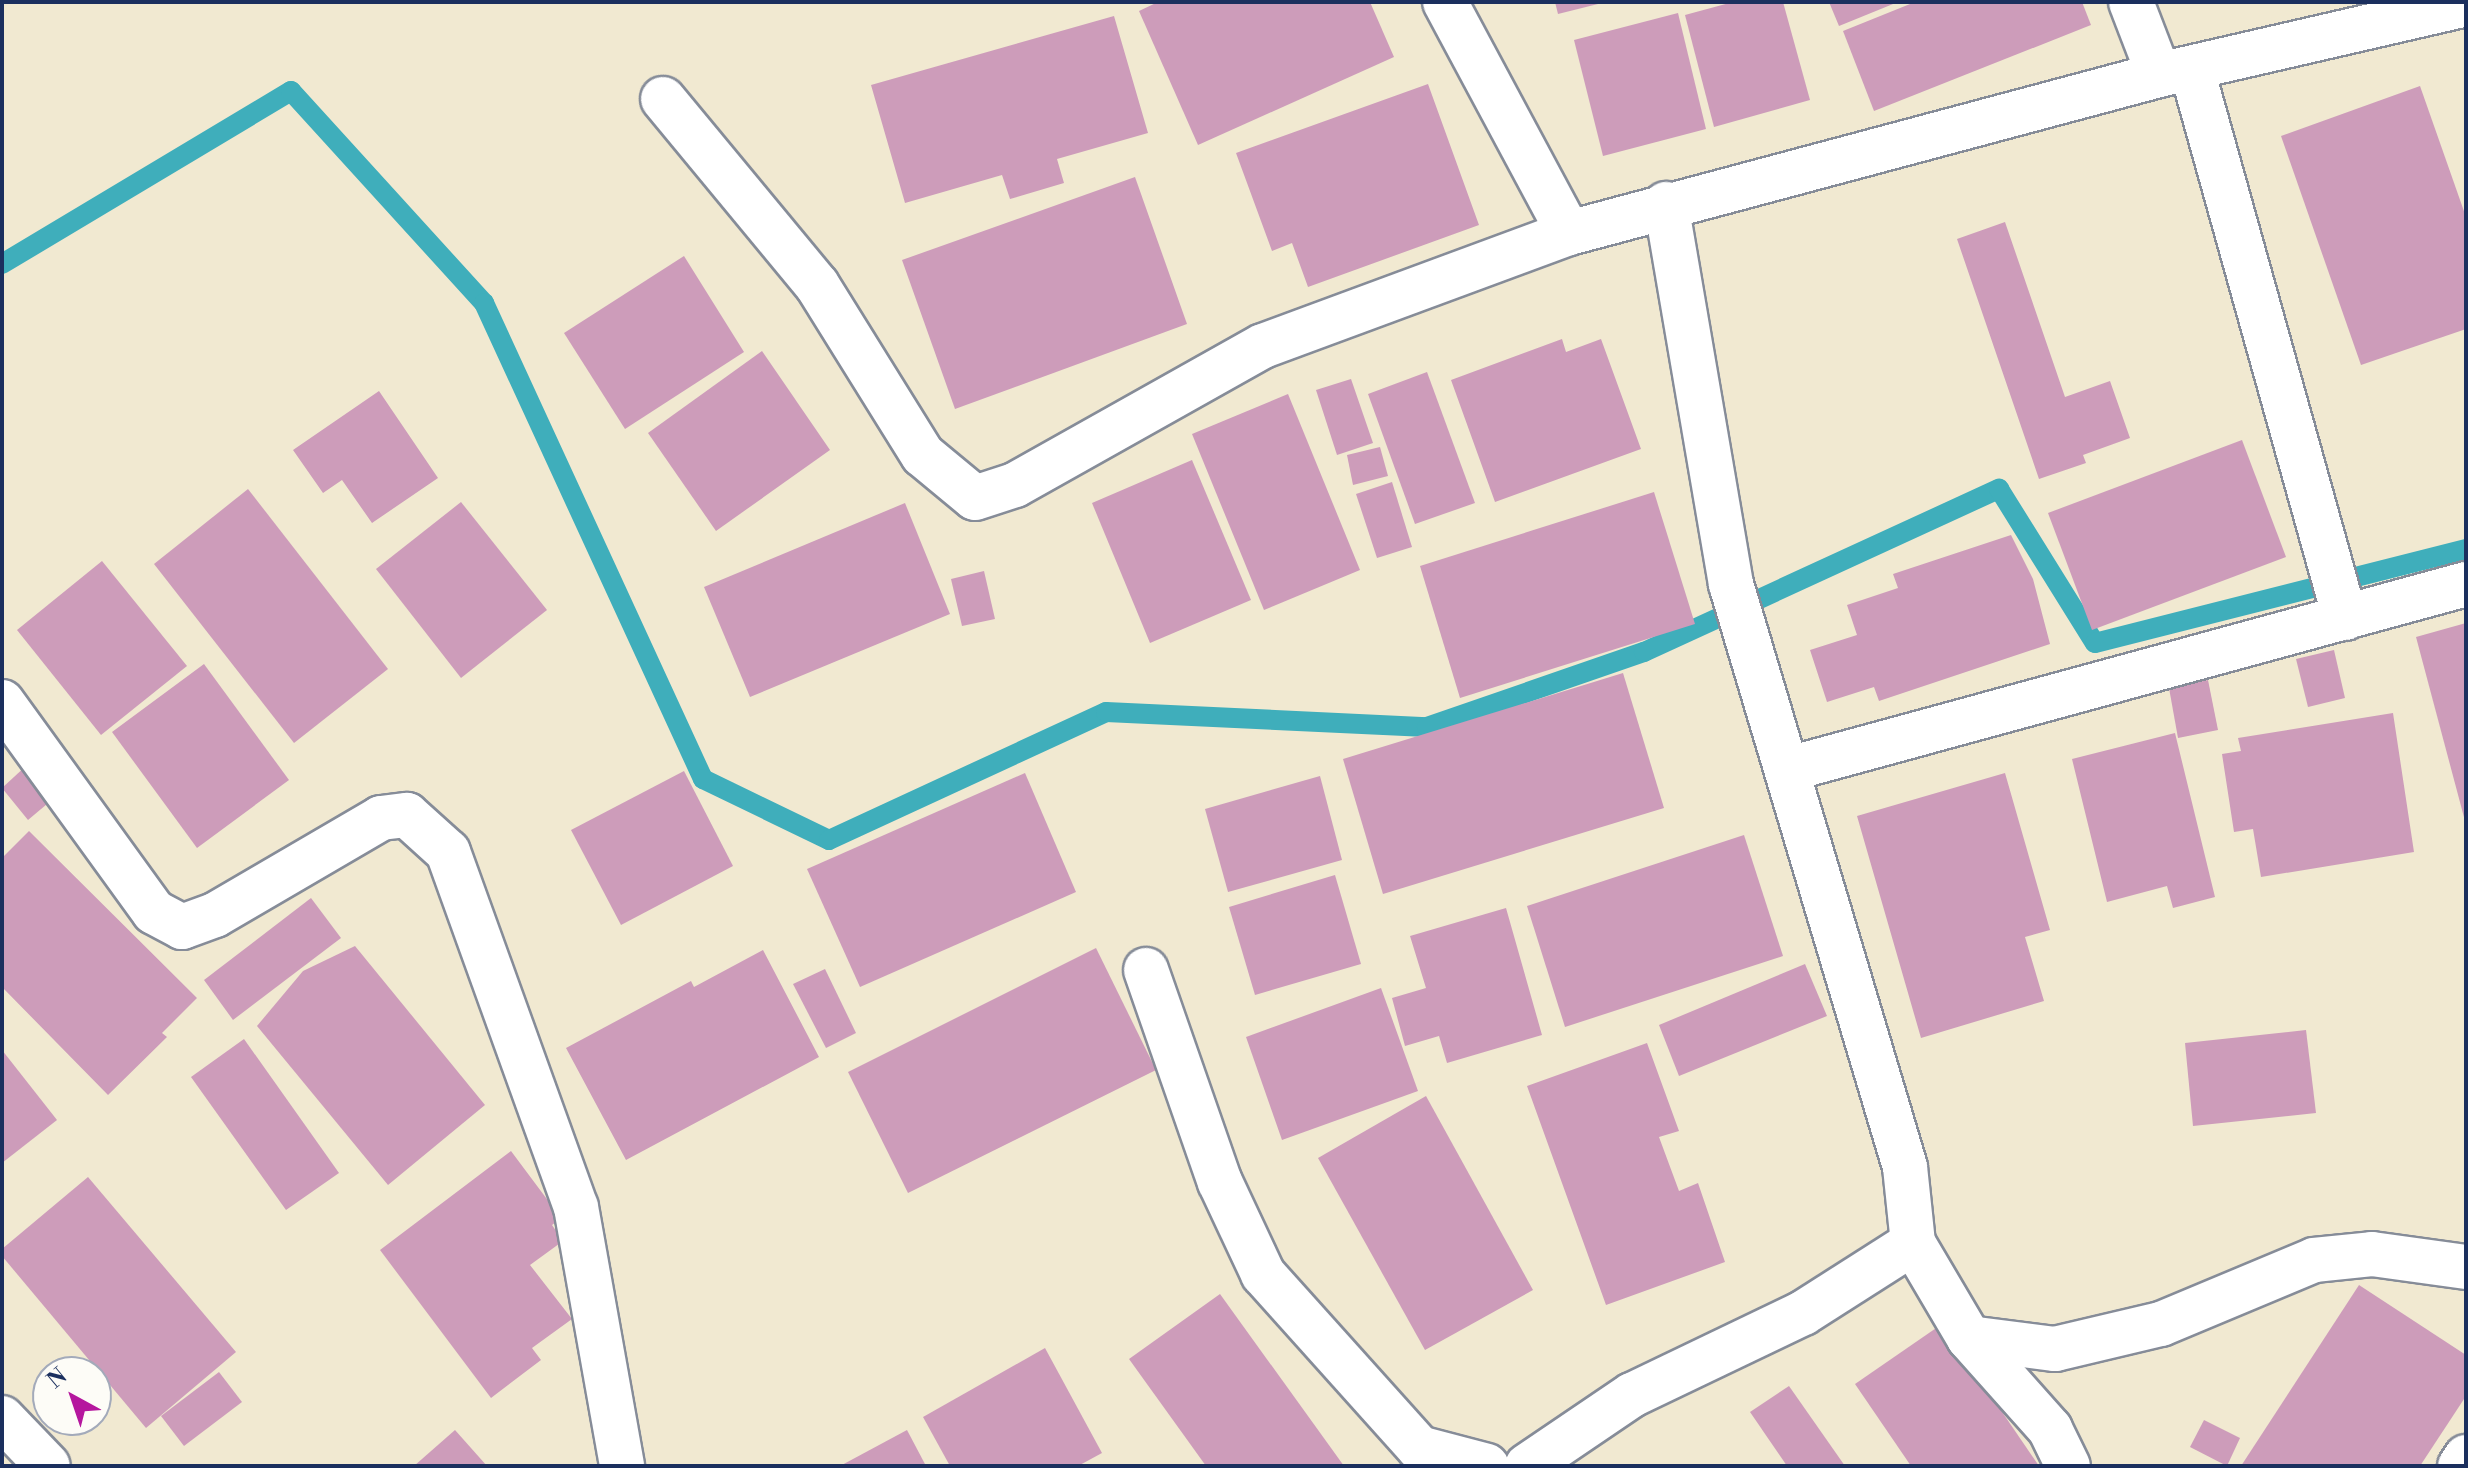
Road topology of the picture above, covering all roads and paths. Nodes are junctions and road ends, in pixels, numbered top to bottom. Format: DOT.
graph roads {
  1 [pos="1445,2"];
  2 [pos="2131,2"];
  3 [pos="2466,4"];
  4 [pos="2175,72"];
  5 [pos="663,99"];
  6 [pos="1666,204"];
  7 [pos="1569,233"];
  8 [pos="2466,584"];
  9 [pos="2345,618"];
  10 [pos="2,702"];
  11 [pos="1789,769"];
  12 [pos="1146,970"];
  13 [pos="1913,1243"];
  14 [pos="2466,1267"];
  15 [pos="1969,1338"];
  16 [pos="2,1418"];
  17 [pos="2466,1457"];
  18 [pos="48,1466"];
  19 [pos="622,1466"];
  20 [pos="1487,1466"];
  21 [pos="1527,1466"];
  22 [pos="2068,1466"];
  23 [pos="2460,1466"];
  1 -- 7 [label="street"];
  2 -- 4 [label="street"];
  3 -- 4 [label="street"];
  4 -- 6 [label="street"];
  4 -- 9 [label="street"];
  5 -- 7 [label="street"];
  6 -- 7 [label="street"];
  6 -- 11 [label="street"];
  8 -- 9 [label="street"];
  9 -- 11 [label="street"];
  10 -- 19 [label="street"];
  11 -- 13 [label="street"];
  12 -- 20 [label="street"];
  13 -- 15 [label="street"];
  13 -- 21 [label="street"];
  14 -- 15 [label="street"];
  15 -- 22 [label="street"];
  16 -- 18 [label="street"];
  17 -- 23 [label="street"];
}
